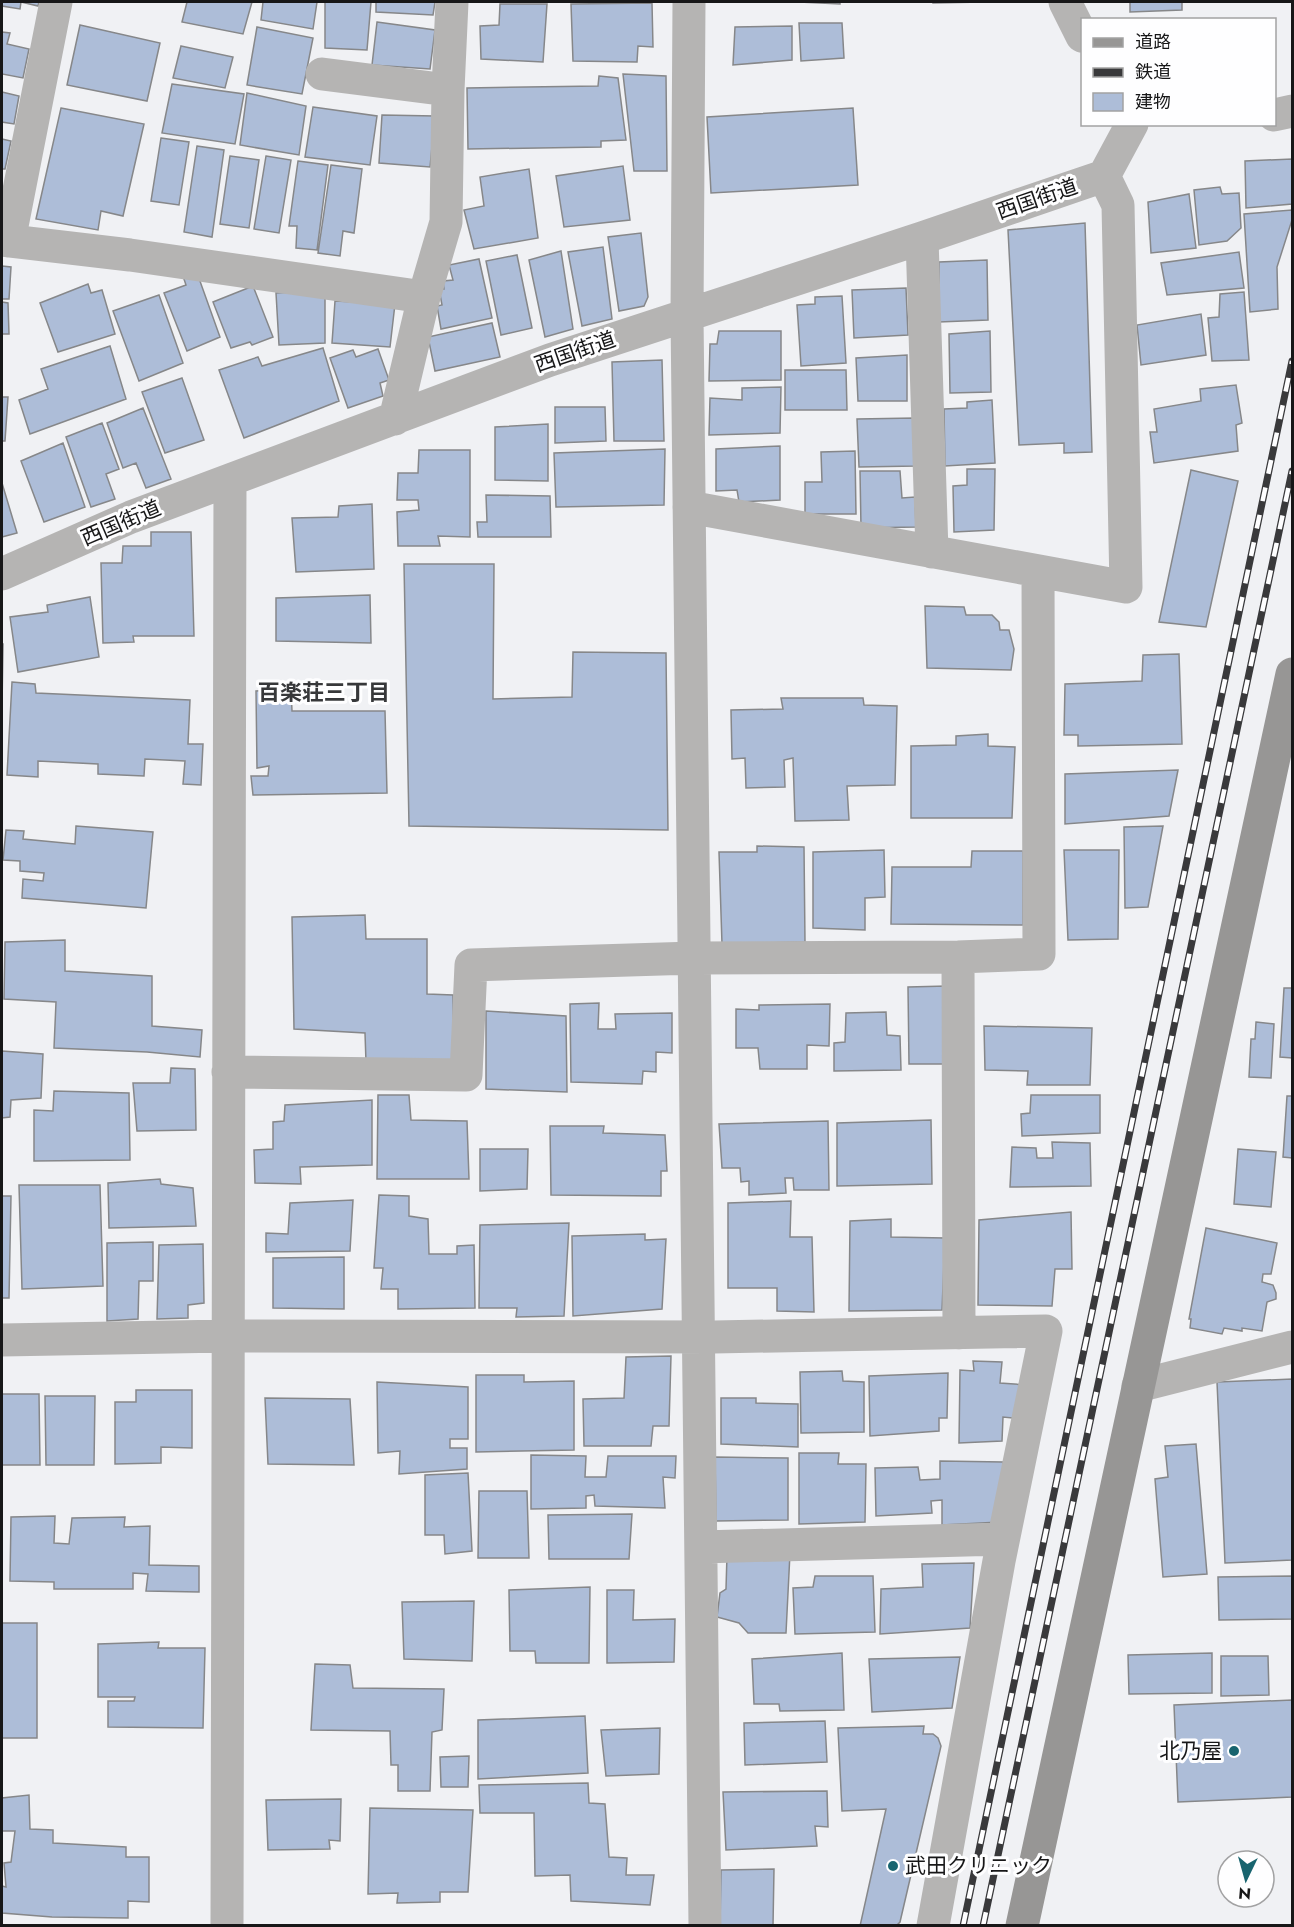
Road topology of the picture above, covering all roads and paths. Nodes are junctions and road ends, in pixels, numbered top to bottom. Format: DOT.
graph roads {
  1 [pos="56,2"];
  2 [pos="452,2"];
  3 [pos="688,2"];
  4 [pos="1065,2"];
  5 [pos="1081,32"];
  6 [pos="322,74"];
  7 [pos="448,90"];
  8 [pos="1293,111"];
  9 [pos="1276,115"];
  10 [pos="1131,126"];
  11 [pos="1104,176"];
  12 [pos="922,238"];
  13 [pos="5,241"];
  14 [pos="424,297"];
  15 [pos="687,315"];
  16 [pos="394,418"];
  17 [pos="230,480"];
  18 [pos="689,507"];
  19 [pos="932,552"];
  20 [pos="1038,571"];
  21 [pos="2,574"];
  22 [pos="1293,674"];
  23 [pos="958,957"];
  24 [pos="694,958"];
  25 [pos="228,1072"];
  26 [pos="959,1333"];
  27 [pos="227,1336"];
  28 [pos="698,1337"];
  29 [pos="2,1340"];
  30 [pos="1293,1347"];
  31 [pos="1138,1386"];
  32 [pos="1003,1539"];
  33 [pos="701,1547"];
  34 [pos="227,1926"];
  35 [pos="705,1926"];
  36 [pos="933,1926"];
  37 [pos="1022,1926"];
  1 -- 13 [label="street"];
  2 -- 7 [label="street"];
  3 -- 15 [label="street"];
  4 -- 5 [label="street"];
  6 -- 7 [label="street"];
  7 -- 14 [label="street"];
  8 -- 9 [label="street"];
  10 -- 11 [label="street, 西国街道"];
  11 -- 12 [label="street, 西国街道"];
  11 -- 20 [label="street"];
  12 -- 15 [label="street, 西国街道"];
  12 -- 19 [label="street"];
  13 -- 14 [label="street"];
  14 -- 16 [label="street"];
  15 -- 16 [label="street, 西国街道"];
  15 -- 18 [label="street"];
  16 -- 17 [label="street, 西国街道"];
  17 -- 21 [label="street, 西国街道"];
  17 -- 25 [label="street"];
  18 -- 19 [label="street"];
  18 -- 24 [label="street"];
  19 -- 20 [label="street"];
  20 -- 23 [label="street"];
  22 -- 31 [label="street"];
  23 -- 24 [label="street"];
  23 -- 26 [label="street"];
  24 -- 25 [label="street"];
  24 -- 28 [label="street"];
  25 -- 27 [label="street"];
  26 -- 28 [label="street"];
  26 -- 32 [label="street"];
  27 -- 28 [label="street"];
  27 -- 29 [label="street"];
  27 -- 34 [label="street"];
  28 -- 33 [label="street"];
  30 -- 31 [label="street"];
  31 -- 37 [label="street"];
  32 -- 33 [label="street"];
  32 -- 36 [label="street"];
  33 -- 35 [label="street"];
}
